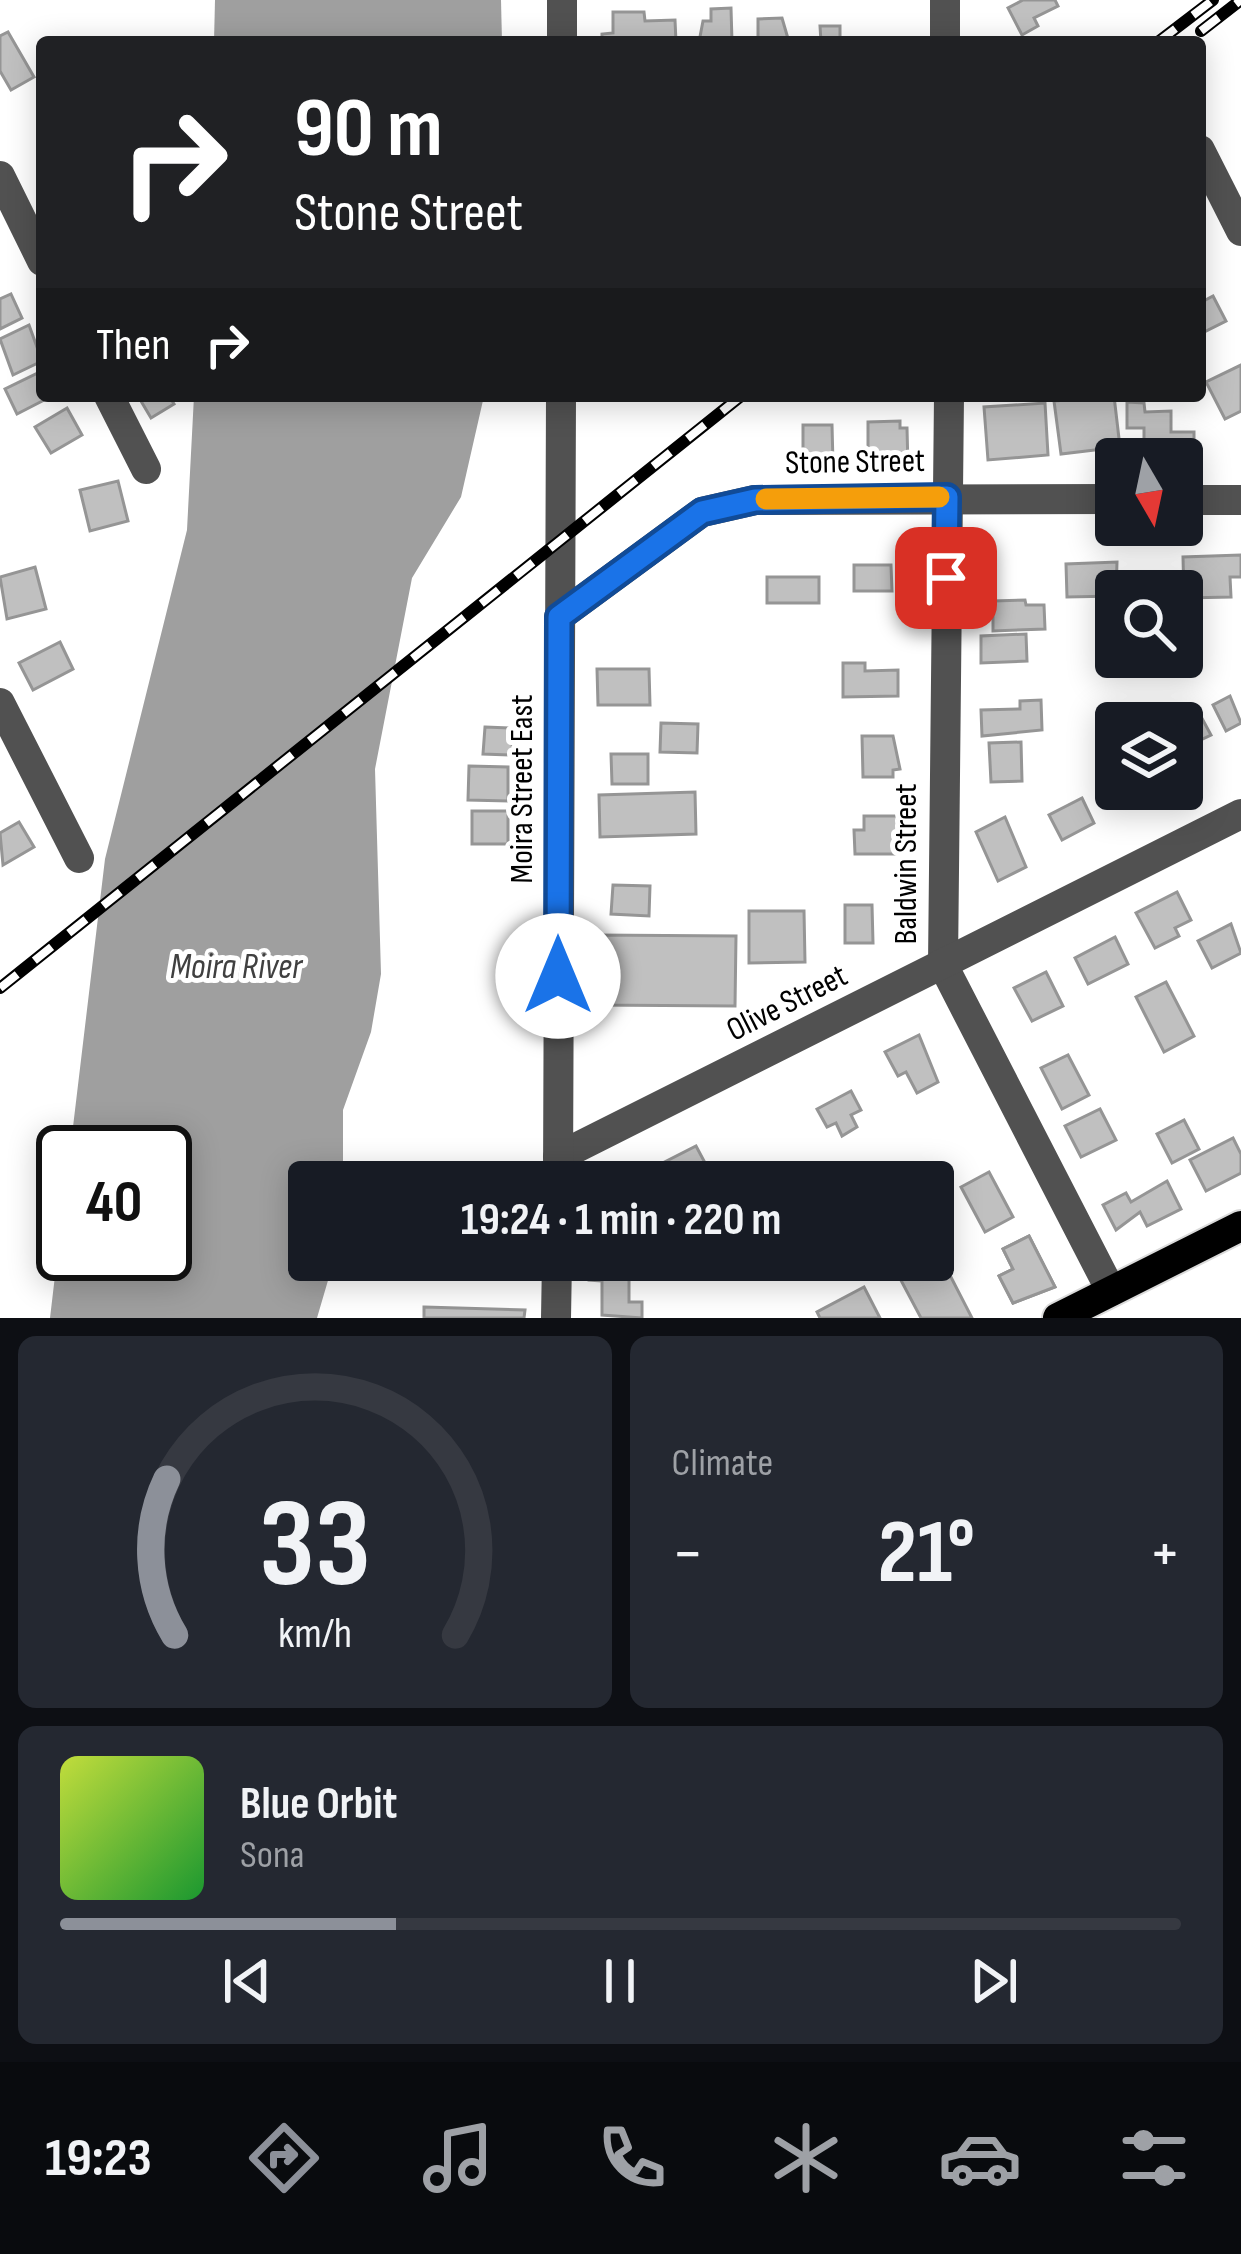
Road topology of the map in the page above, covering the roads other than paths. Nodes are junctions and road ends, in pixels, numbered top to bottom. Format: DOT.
graph roads {
  1 [pos="562,0"];
  2 [pos="945,0"];
  3 [pos="562,36"];
  4 [pos="945,36"];
  5 [pos="1206,162"];
  6 [pos="0,176"];
  7 [pos="1241,231"];
  8 [pos="36,249"];
  9 [pos="112,402"];
  10 [pos="561,402"];
  11 [pos="950,402"];
  12 [pos="146,469"];
  13 [pos="947,497"];
  14 [pos="1095,499"];
  15 [pos="1203,500"];
  16 [pos="1241,500"];
  17 [pos="559,617"];
  18 [pos="0,703"];
  19 [pos="1241,814"];
  20 [pos="79,858"];
  21 [pos="943,965"];
  22 [pos="558,1161"];
  23 [pos="573,1161"];
  24 [pos="1241,1226"];
  25 [pos="557,1281"];
  26 [pos="1112,1291"];
  27 [pos="556,1318"];
  28 [pos="1058,1318"];
  1 -- 3 [label="street"];
  2 -- 4 [label="street"];
  5 -- 7 [label="street"];
  6 -- 8 [label="street"];
  9 -- 12 [label="street"];
  10 -- 17 [label="street, Moira Street East"];
  11 -- 13 [label="street, Baldwin Street"];
  13 -- 14 [label="street, Stone Street"];
  13 -- 17 [label="street, Stone Street"];
  13 -- 21 [label="street, Baldwin Street"];
  15 -- 16 [label="street"];
  17 -- 22 [label="street, Moira Street East"];
  18 -- 20 [label="street"];
  19 -- 21 [label="street, Olive Street"];
  21 -- 23 [label="street, Olive Street"];
  21 -- 26 [label="street, Baldwin Street"];
  24 -- 26 [label="main road"];
  25 -- 27 [label="street"];
  26 -- 28 [label="main road"];
}
